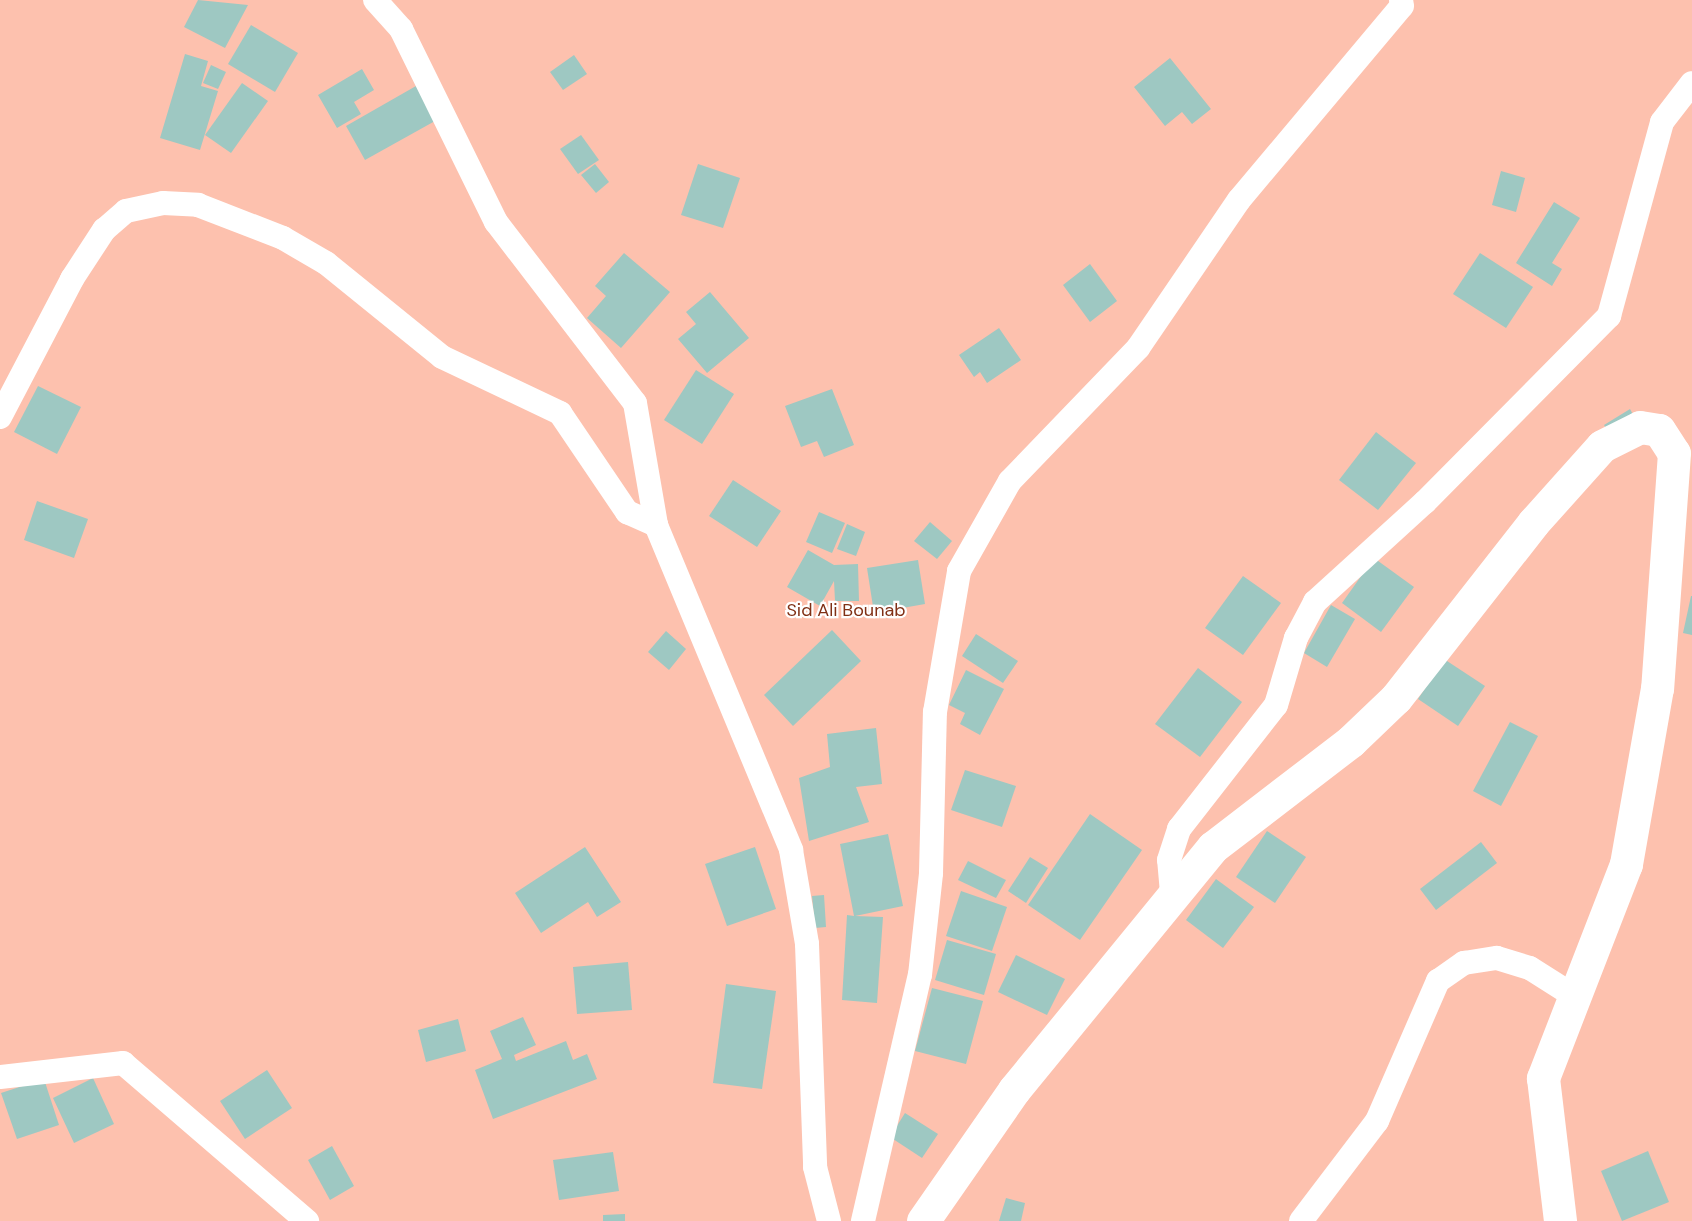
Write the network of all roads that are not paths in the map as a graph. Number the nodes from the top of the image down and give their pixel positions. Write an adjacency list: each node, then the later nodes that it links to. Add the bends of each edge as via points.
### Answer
1 (375, 0): 5 (street, via 401,29 496,222 635,403)
2 (1401, 0): 11 (street, via 1402,6 1239,200 1138,348 1010,481 959,571 935,712 931,873 920,975)
3 (1692, 83): 6 (street, via 1662,122 1609,316 1425,502 1315,602 1296,638 1276,705 1179,829 1169,860)
4 (0, 417): 5 (street, via 72,279 104,230 126,211 163,203 198,205 283,238 326,263 441,357 560,413 627,512)
5 (656, 525): 10 (street, via 791,850 807,944 815,1167)
6 (1172, 894): 7 (main road, via 1233,827 1352,741 1396,698 1533,523 1602,446 1640,427 1659,430 1674,453 1657,688 1626,864); 12 (main road, via 1014,1090)
7 (1574, 996): 13 (street, via 1530,968 1497,958 1464,963 1444,976 1377,1121); 14 (main road, via 1543,1078)
8 (0, 1077): 9 (street, via 123,1063)
9 (307, 1221)
10 (829, 1221)
11 (863, 1221)
12 (923, 1221)
13 (1301, 1221)
14 (1560, 1221)

